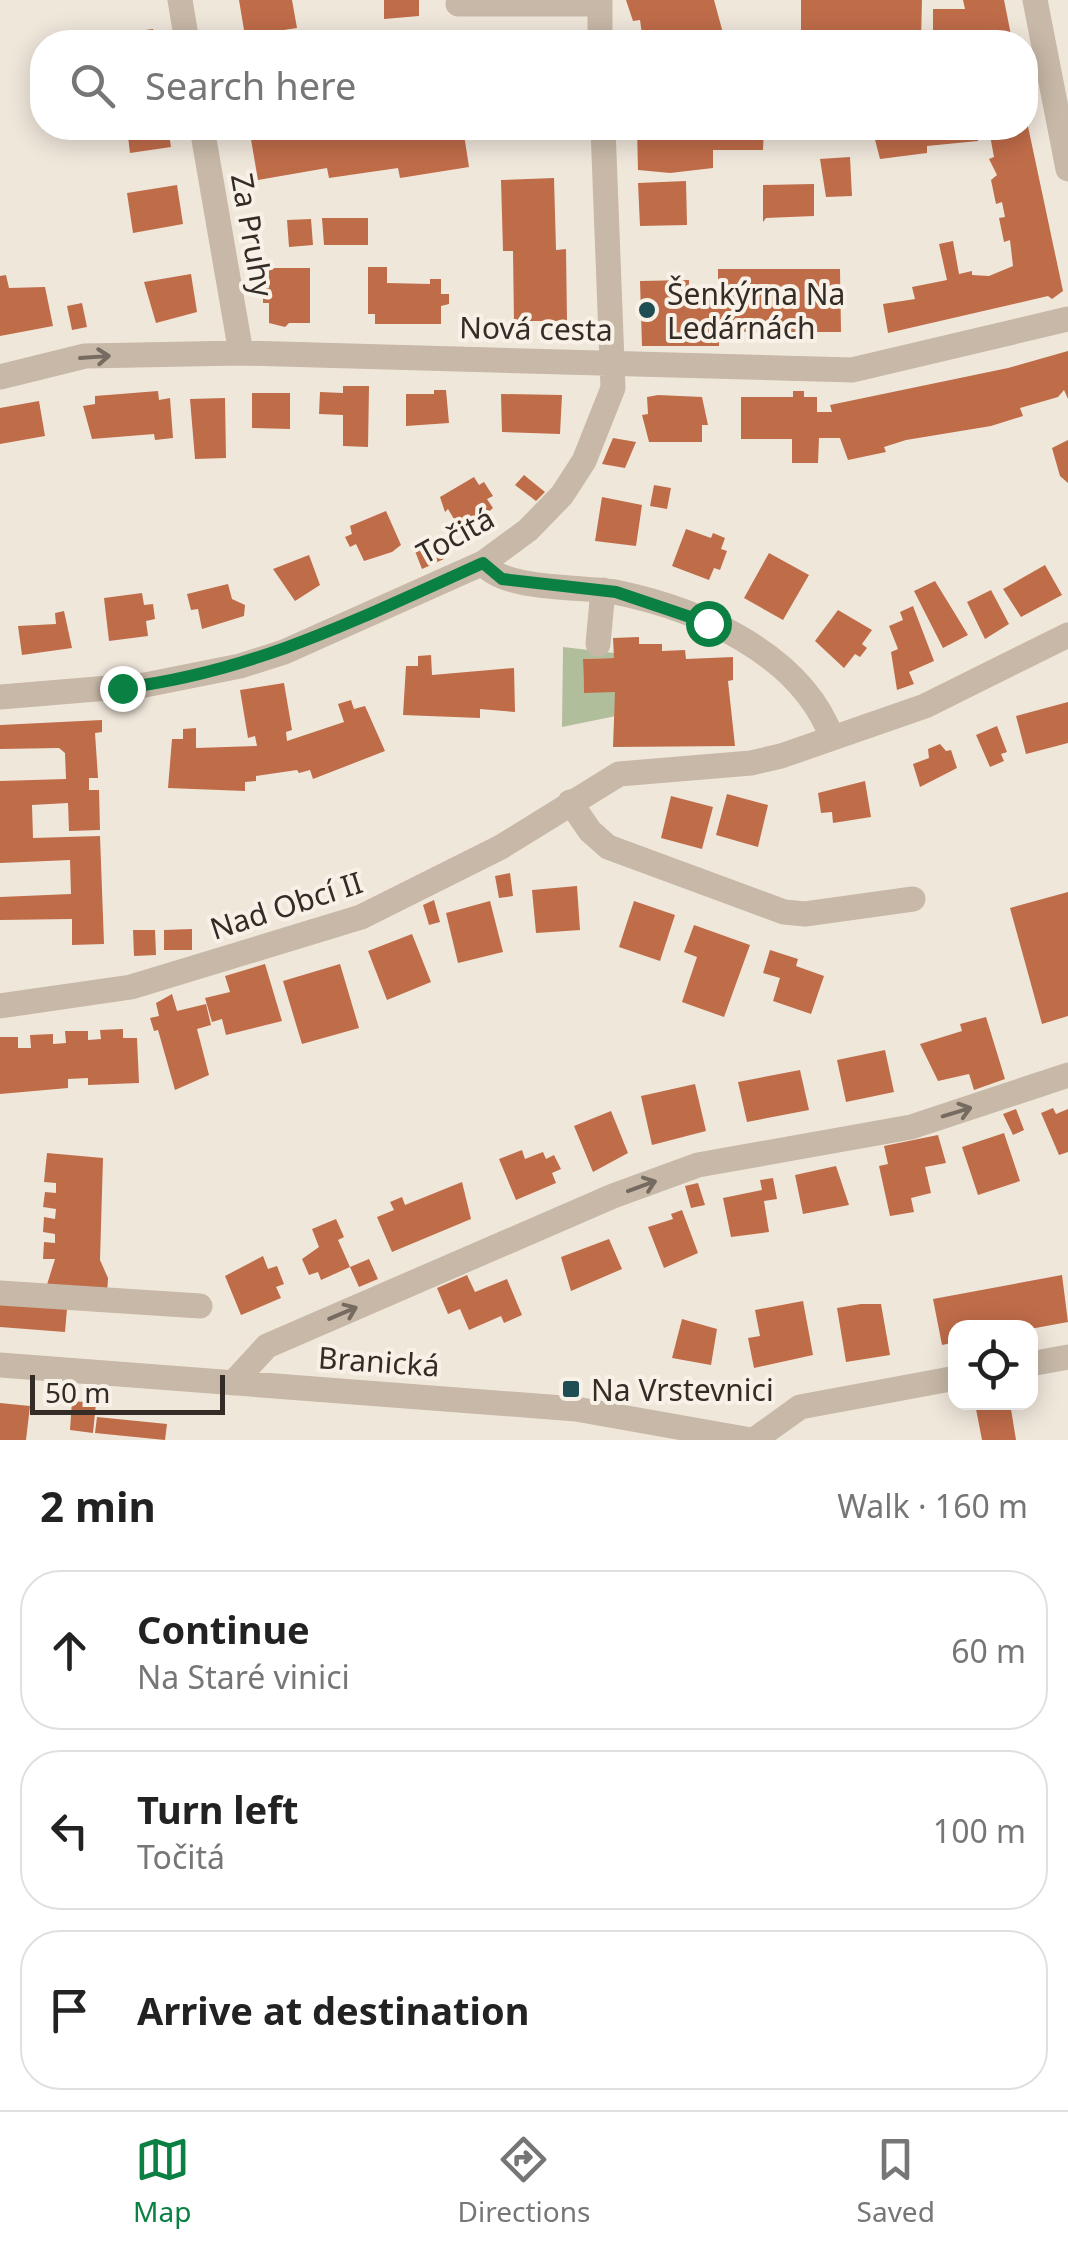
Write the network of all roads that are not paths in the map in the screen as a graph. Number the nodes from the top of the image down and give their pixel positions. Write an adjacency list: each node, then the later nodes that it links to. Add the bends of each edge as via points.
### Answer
1 (180, 0): 5 (street)
2 (1035, 0): 7 (street)
3 (600, 2): 4 (street); 6 (street)
4 (458, 4)
5 (185, 30)
6 (600, 30)
7 (1035, 30)
8 (1038, 72): 11 (street)
9 (204, 140): 13 (street, Za Pruhy)
10 (605, 140): 14 (street, Točitá)
11 (1068, 170)
12 (1068, 319): 14 (street, Nová cesta, via 852,370)
13 (240, 353): 14 (street, Nová cesta); 15 (street, Nová cesta, one-way to 13, via 85,356)
14 (614, 362): 16 (street, Točitá, via 606,413 575,477 528,530)
15 (0, 377)
16 (483, 563): 17 (street, via 502,579); 20 (street, Točitá, via 240,666 134,686)
17 (603, 590): 19 (street); 21 (street, via 691,616 752,646 804,688)
18 (1068, 635): 21 (street, Nad Obcí II, via 925,706)
19 (598, 644)
20 (0, 697)
21 (832, 738): 22 (street, Nad Obcí II, via 751,762 631,771)
22 (570, 802): 23 (street, via 608,846 784,912); 24 (street, Nad Obcí II, via 500,848 360,917 131,988)
23 (913, 899)
24 (0, 1006)
25 (1068, 1075): 32 (street, one-way to 25, via 267,1346 613,1196 698,1166 910,1127)
26 (0, 1293): 27 (street)
27 (200, 1306)
28 (1068, 1357): 29 (street)
29 (1038, 1363)
30 (0, 1365): 32 (street, Branická)
31 (948, 1379): 33 (street, via 800,1407)
32 (233, 1382): 33 (street, Branická, via 576,1409)
33 (753, 1440)

